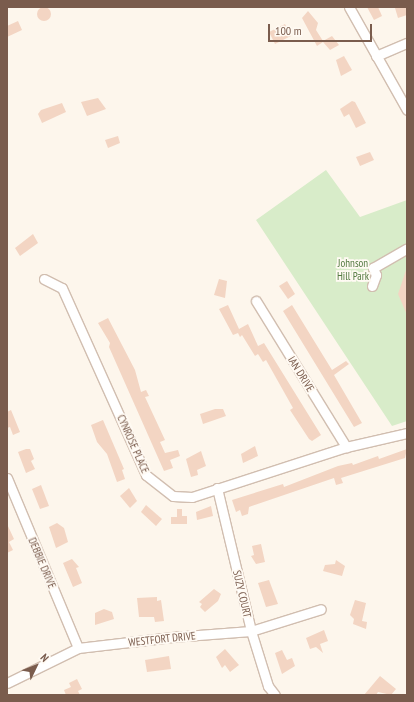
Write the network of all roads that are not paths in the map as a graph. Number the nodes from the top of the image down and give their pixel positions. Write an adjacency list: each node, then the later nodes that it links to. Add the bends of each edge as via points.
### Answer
1 (349, 7): 3 (street)
2 (407, 43): 3 (street)
3 (376, 56): 4 (street)
4 (407, 110)
5 (407, 248): 7 (street, via 373,268 376,275)
6 (44, 279): 12 (street, CYNROSE PLACE, via 62,288 146,475 173,496 192,497)
7 (372, 286)
8 (256, 301): 10 (street, IAN DRIVE)
9 (407, 433): 10 (street, CYNROSE PLACE)
10 (346, 447): 12 (street, CYNROSE PLACE)
11 (7, 478): 15 (street, DEBBIE DRIVE)
12 (217, 488): 14 (street, SUZY COURT)
13 (321, 609): 14 (street, WESTFORT DRIVE)
14 (251, 632): 15 (street, WESTFORT DRIVE, via 172,637); 17 (street, SUZY COURT, via 268,686)
15 (78, 648): 16 (street, WESTFORT DRIVE)
16 (7, 683)
17 (276, 695)

